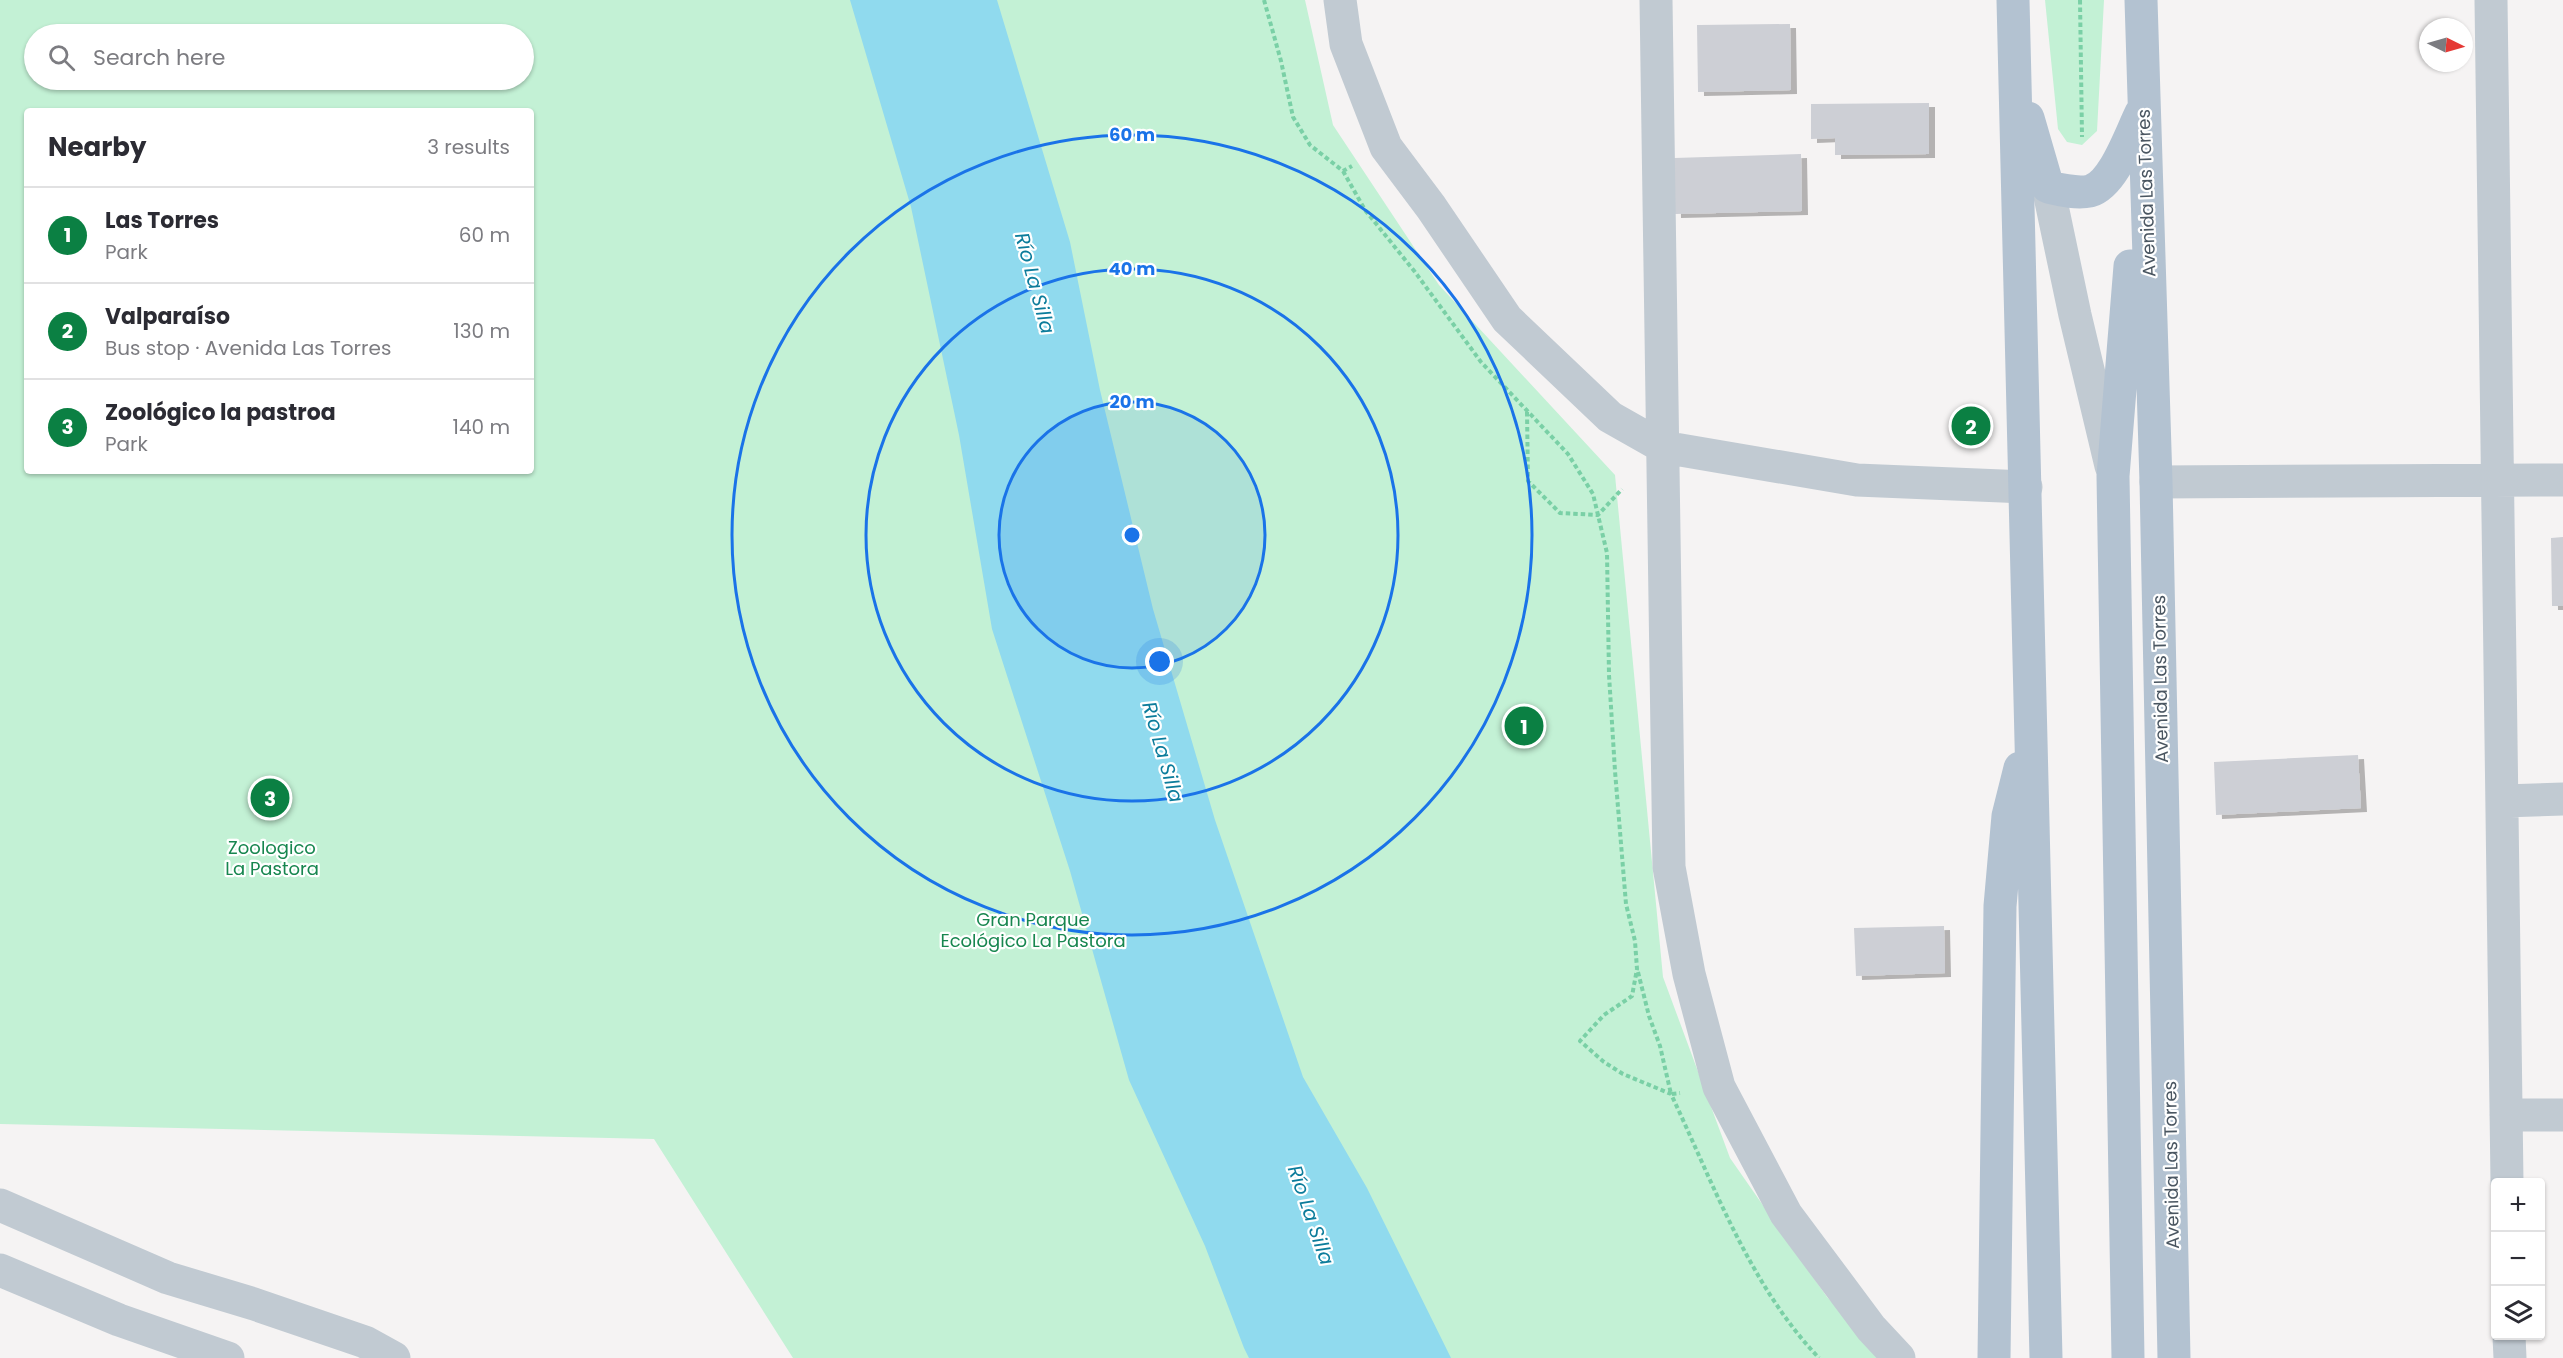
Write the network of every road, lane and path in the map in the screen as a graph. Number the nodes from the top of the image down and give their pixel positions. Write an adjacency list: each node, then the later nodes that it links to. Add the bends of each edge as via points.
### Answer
1 (1264, 0): 12 (path, via 1293,117 1310,145)
2 (1340, 0): 11 (street, via 1346,44)
3 (1656, 0): 15 (street)
4 (2013, 0): 8 (main road)
5 (2080, 0): 10 (path)
6 (2141, 0): 9 (main road, Avenida Las Torres)
7 (2492, 0): 18 (street)
8 (2014, 68): 13 (main road); 20 (main road)
9 (2143, 109): 13 (main road, via 2110,177 2089,191); 16 (main road); 19 (main road, Avenida Las Torres)
10 (2082, 137)
11 (1386, 147): 12 (path); 15 (street, via 1507,319 1610,417)
12 (1343, 171): 14 (path, via 1365,210 1481,362)
13 (2048, 187): 16 (street)
14 (1527, 411): 21 (path, via 1568,454 1593,494); 21 (path, via 1527,481 1560,513)
15 (1663, 447): 20 (street, via 1857,480); 21 (path); 34 (street, via 1669,867 1689,974 1719,1087 1786,1214 1871,1328)
16 (2113, 476): 37 (main road)
17 (2563, 480): 18 (street)
18 (2498, 481): 19 (street); 24 (street)
19 (2156, 482): 38 (main road, Avenida Las Torres)
20 (2026, 487): 22 (main road)
21 (1598, 515): 33 (path, via 1607,553 1615,771 1625,893 1637,969 1632,996 1604,1015 1580,1041 1623,1074 1671,1094 1761,1282 1795,1332)
22 (2031, 725): 35 (main road, via 2008,816 2000,906); 36 (main road)
23 (2563, 799): 24 (street)
24 (2503, 801): 26 (street)
25 (2563, 1114): 26 (street)
26 (2506, 1115): 27 (street)
27 (2507, 1178)
28 (0, 1205): 32 (street, via 168,1278 365,1342)
29 (0, 1270): 31 (street, via 119,1320)
30 (2509, 1340): 39 (street)
31 (228, 1358)
32 (394, 1358)
33 (1819, 1358)
34 (1899, 1358)
35 (1994, 1358)
36 (2046, 1358)
37 (2128, 1358)
38 (2174, 1358)
39 (2510, 1358)

